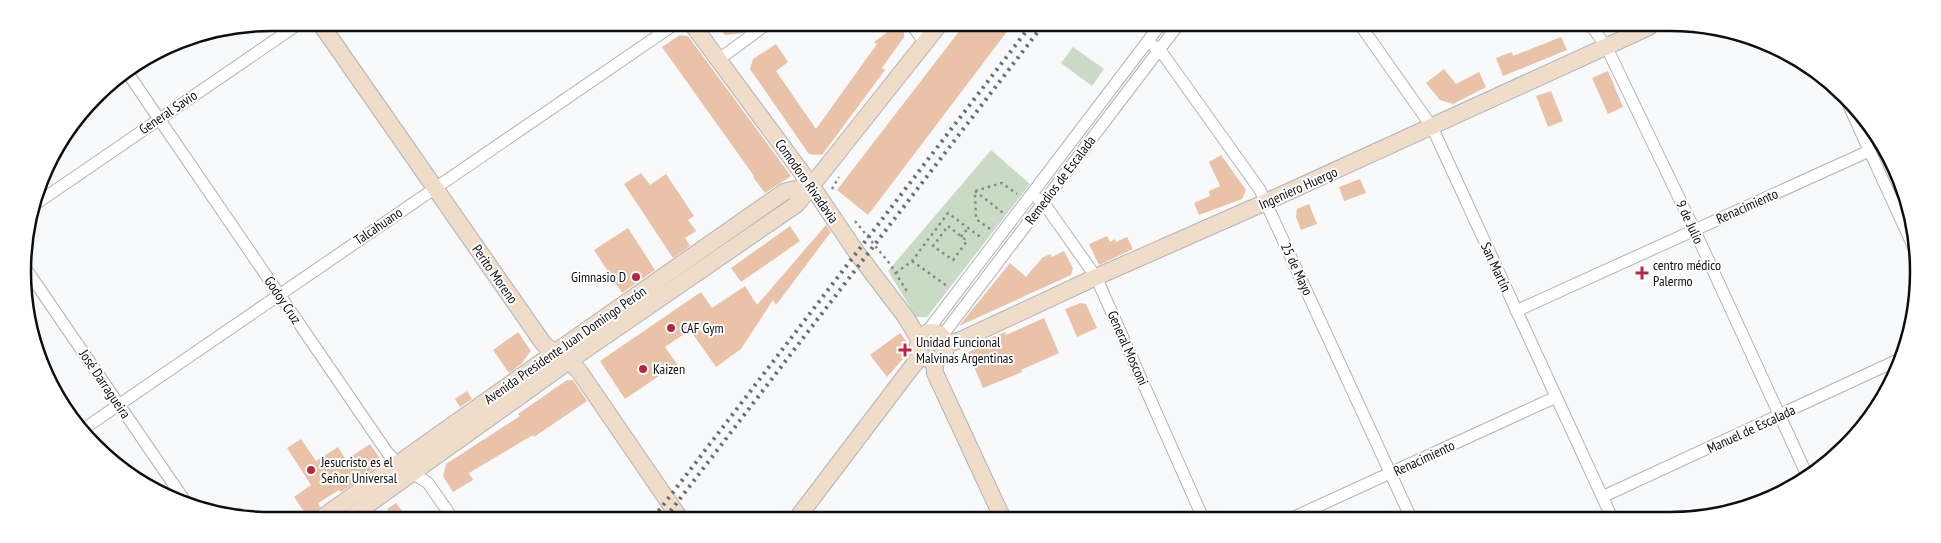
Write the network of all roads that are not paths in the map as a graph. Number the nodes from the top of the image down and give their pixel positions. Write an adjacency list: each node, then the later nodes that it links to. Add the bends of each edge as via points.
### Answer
1 (288, 31): 20 (street, General Savio)
2 (326, 31): 24 (street, Perito Moreno)
3 (665, 31): 24 (street, Talcahuano)
4 (697, 31): 17 (street, Comodoro Rivadavia)
5 (757, 31): 17 (street)
6 (916, 31): 14 (street)
7 (934, 31): 14 (street, Avenida Presidente Juan Domingo Perón)
8 (1155, 31): 13 (street, Remedios de Escalada)
9 (1174, 31): 16 (street, Remedios de Escalada)
10 (1365, 31): 21 (street, San Martín)
11 (1595, 31): 15 (street, 9 de Julio)
12 (1640, 31): 15 (street, Ingeniero Huergo)
13 (1147, 42): 16 (street, 25 de Mayo); 25 (street, Remedios de Escalada)
14 (925, 43): 23 (street, Avenida Presidente Juan Domingo Perón)
15 (1606, 46): 21 (street, Ingeniero Huergo); 29 (street, 9 de Julio)
16 (1160, 50): 27 (street, Remedios de Escalada); 28 (street, 25 de Mayo)
17 (718, 60): 23 (street, Comodoro Rivadavia)
18 (131, 77): 20 (street, Godoy Cruz)
19 (1855, 118): 22 (street)
20 (159, 119): 26 (street, General Savio); 33 (street, Godoy Cruz)
21 (1432, 127): 28 (street, Ingeniero Huergo); 34 (street, San Martín)
22 (1869, 151): 29 (street, Renacimiento); 30 (street)
23 (811, 185): 36 (street, Comodoro Rivadavia); 37 (street, Avenida Presidente Juan Domingo Perón, via 784,192); 38 (street, Avenida Presidente Juan Domingo Perón, via 797,204)
24 (434, 187): 33 (street, Talcahuano); 37 (street, Perito Moreno, via 543,343)
25 (1030, 194): 27 (street, General Mosconi); 36 (street, Remedios de Escalada)
26 (42, 199)
27 (1043, 202): 31 (street, General Mosconi); 35 (street, Remedios de Escalada)
28 (1266, 202): 31 (street, Ingeniero Huergo); 47 (street, 25 de Mayo)
29 (1694, 230): 34 (street, Renacimiento); 42 (street, 9 de Julio)
30 (1906, 231)
31 (1096, 276): 35 (street, Ingeniero Huergo, via 962,340); 56 (street, General Mosconi)
32 (31, 277): 41 (street, José Darragueira)
33 (279, 293): 41 (street, Talcahuano); 44 (street, Godoy Cruz)
34 (1516, 311): 40 (street, San Martín)
35 (944, 340): 36 (street, via 934,332); 36 (street, via 944,352)
36 (925, 347): 54 (street, Remedios de Escalada); 55 (street, Comodoro Rivadavia)
37 (554, 353): 38 (street, Perito Moreno); 44 (street, Avenida Presidente Juan Domingo Perón)
38 (569, 361): 46 (street, Avenida Presidente Juan Domingo Perón); 53 (street, Perito Moreno)
39 (1890, 365): 42 (street, Manuel de Escalada)
40 (1556, 397): 47 (street, Renacimiento); 49 (street, San Martín)
41 (118, 404): 43 (street, Talcahuano); 48 (street, José Darragueira)
42 (1781, 416): 45 (street, 9 de Julio); 49 (street, Manuel de Escalada)
43 (88, 426)
44 (398, 464): 46 (street, Godoy Cruz); 50 (street, Avenida Presidente Juan Domingo Perón)
45 (1805, 470)
46 (414, 472): 51 (street, Avenida Presidente Juan Domingo Perón); 52 (street, Godoy Cruz, via 428,483)
47 (1391, 473): 57 (street, Renacimiento); 58 (street, 25 de Mayo)
48 (178, 492)
49 (1602, 497): 59 (street, San Martín)
50 (330, 512)
51 (358, 512)
52 (448, 512)
53 (676, 512)
54 (802, 512)
55 (1000, 512)
56 (1199, 512)
57 (1305, 512)
58 (1407, 512)
59 (1609, 512)

